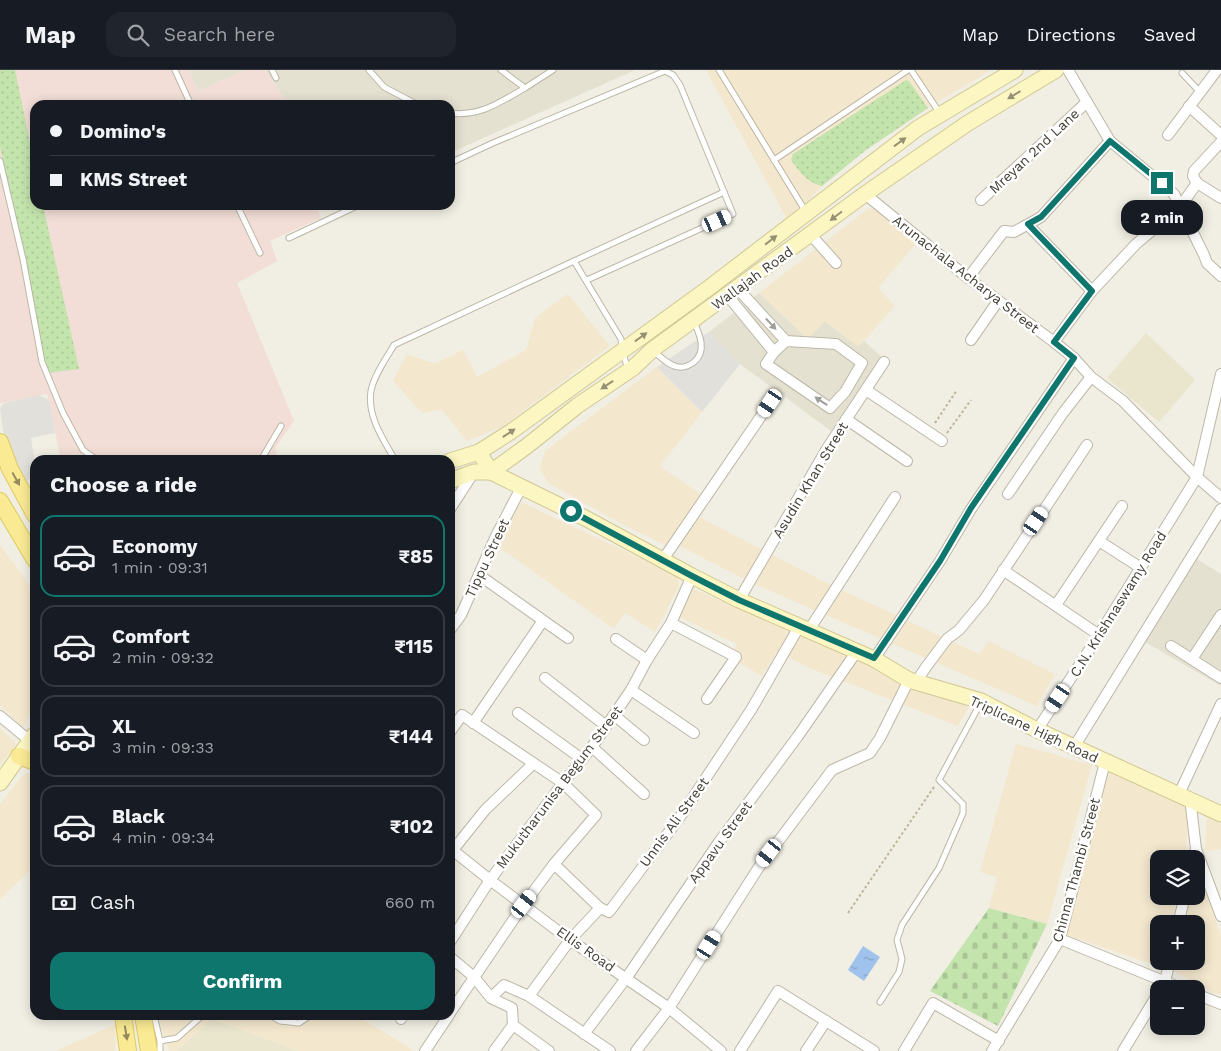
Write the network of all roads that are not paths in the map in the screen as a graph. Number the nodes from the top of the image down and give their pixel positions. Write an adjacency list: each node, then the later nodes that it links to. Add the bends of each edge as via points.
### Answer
1 (175, 70): 16 (lane)
2 (272, 70): 13 (lane)
3 (369, 70): 17 (lane, via 384,87)
4 (501, 70): 14 (lane)
5 (553, 70): 14 (lane)
6 (719, 70): 25 (lane)
7 (910, 70): 21 (lane); 25 (lane)
8 (1015, 70): 21 (main road, Wallajah Road)
9 (1056, 70): 30 (main road, Wallajah Road, one-way to 30, via 968,123)
10 (1068, 70): 18 (street)
11 (1218, 70): 15 (street)
12 (1182, 73): 15 (lane)
13 (276, 78)
14 (525, 88): 20 (lane, via 483,110)
15 (1200, 92): 19 (street)
16 (189, 100)
17 (409, 100)
18 (1087, 102): 24 (street); 32 (street, Mreyan 2nd Lane)
19 (1189, 106): 22 (street); 23 (street)
20 (455, 114)
21 (941, 114): 36 (main road, Wallajah Road, one-way to 21)
22 (1168, 135)
23 (1221, 136): 28 (street, via 1194,171)
24 (1110, 141): 33 (street, via 1174,194); 37 (street, via 1041,217)
25 (774, 160): 36 (lane)
26 (0, 161): 69 (lane, via 42,362 63,413 84,450)
27 (455, 161): 29 (lane, via 665,71 673,75 680,85)
28 (1197, 183): 31 (street); 33 (street)
29 (724, 192): 41 (lane); 45 (lane, via 733,214)
30 (866, 194): 38 (main road, Wallajah Road, one-way to 38); 44 (street, Arunachala Acharya Street)
31 (1221, 198)
32 (981, 200)
33 (1180, 207): 43 (street, via 1207,263); 46 (street, via 1136,244)
34 (239, 210): 40 (lane)
35 (348, 210): 39 (lane)
36 (806, 212): 54 (main road, Wallajah Road, one-way to 36)
37 (1028, 224): 44 (street, via 1014,232 1004,231); 46 (street)
38 (811, 235): 42 (street); 47 (main road, Wallajah Road)
39 (289, 238)
40 (260, 253)
41 (574, 261): 45 (lane); 71 (lane, via 394,345 371,391 372,413)
42 (836, 262)
43 (1221, 276)
44 (968, 278): 48 (street, Arunachala Acharya Street)
45 (587, 280): 54 (lane, via 621,339)
46 (1092, 291): 52 (street)
47 (733, 293): 49 (main road, Wallajah Road); 51 (street, one-way to 51); 55 (street)
48 (998, 301): 50 (street); 52 (street, Arunachala Acharya Street)
49 (693, 321): 53 (main road, Wallajah Road); 53 (lane, via 702,348 698,359 690,365 672,365)
50 (971, 340)
51 (786, 341): 55 (street); 55 (street, one-way to 55, via 836,344 862,364 845,392 830,408 766,364)
52 (1054, 342): 56 (street, Arunachala Acharya Street)
53 (652, 350): 58 (main road, Wallajah Road)
54 (622, 351): 58 (lane); 68 (main road, Wallajah Road, one-way to 54)
55 (774, 352)
56 (1074, 358): 60 (street, Arunachala Acharya Street); 106 (street)
57 (884, 362): 61 (street, Asudin Khan Street)
58 (628, 371): 75 (main road, Wallajah Road, one-way to 75)
59 (1221, 374): 76 (street, C.N. Krishnaswamy Road)
60 (1091, 377): 76 (street, Arunachala Acharya Street, via 1123,401); 79 (street)
61 (866, 390): 63 (street, Asudin Khan Street); 65 (street)
62 (770, 403): 89 (street)
63 (846, 419): 73 (street); 94 (street, Asudin Khan Street)
64 (281, 426): 70 (lane)
65 (942, 441)
66 (0, 442): 84 (main road, one-way to 84)
67 (1087, 445): 91 (street)
68 (479, 452): 72 (main road, Wallajah Road); 75 (main road)
69 (90, 455)
70 (264, 455)
71 (392, 455)
72 (455, 459)
73 (907, 461)
74 (474, 472): 75 (main road); 77 (main road); 83 (street)
75 (491, 472): 78 (main road, Triplicane High Road)
76 (1197, 477): 81 (street, Arunachala Acharya Street); 90 (street, C.N. Krishnaswamy Road)
77 (455, 479)
78 (522, 486): 89 (main road, Triplicane High Road); 92 (street, Tippu Street)
79 (1008, 494)
80 (895, 497): 100 (street)
81 (1221, 498)
82 (0, 501): 88 (main road)
83 (455, 501)
84 (30, 506)
85 (1122, 506): 87 (street)
86 (1221, 509): 128 (street)
87 (1099, 541): 90 (street); 95 (street)
88 (30, 552)
89 (662, 561): 93 (main road, Triplicane High Road)
90 (1141, 568): 101 (street, C.N. Krishnaswamy Road)
91 (1003, 570): 95 (street); 111 (street, via 984,600)
92 (479, 576): 97 (street); 98 (street, Tippu Street)
93 (692, 576): 94 (main road, Triplicane High Road); 99 (street, Mukutharunisa Begum Street)
94 (739, 600): 100 (main road, Triplicane High Road)
95 (1056, 605): 101 (street)
96 (1221, 615): 107 (street)
97 (542, 622): 102 (street); 119 (street)
98 (455, 623)
99 (670, 623): 108 (street, Mukutharunisa Begum Street); 113 (street, via 736,657)
100 (804, 628): 105 (main road, Triplicane High Road); 147 (street, Unnis Ali Street, via 680,818 609,912)
101 (1100, 635): 122 (street, C.N. Krishnaswamy Road)
102 (568, 638)
103 (616, 639): 108 (street)
104 (1171, 646): 107 (street)
105 (857, 651): 106 (main road, Triplicane High Road); 154 (street, Appavu Street)
106 (874, 658): 111 (main road, Triplicane High Road)
107 (1192, 659): 109 (street)
108 (647, 660): 112 (street, Mukutharunisa Begum Street)
109 (1220, 676)
110 (545, 678): 121 (street)
111 (913, 681): 114 (main road, Triplicane High Road); 163 (street, via 870,753 832,770 758,867)
112 (631, 690): 117 (street, Mukutharunisa Begum Street); 123 (street)
113 (707, 699)
114 (981, 701): 122 (main road, Triplicane High Road); 159 (lane, via 939,780 964,804 963,813 939,868 902,925 897,940 902,959 899,972)
115 (1221, 704): 137 (street)
116 (518, 713): 130 (street)
117 (614, 715): 121 (street, Mukutharunisa Begum Street); 126 (street)
118 (0, 716): 124 (street)
119 (474, 723): 120 (street, via 462,715); 133 (street)
120 (455, 725)
121 (606, 726): 127 (street, Mukutharunisa Begum Street)
122 (1037, 730): 128 (main road, Triplicane High Road)
123 (694, 733)
124 (30, 736)
125 (30, 740): 129 (main road)
126 (644, 740)
127 (592, 747): 130 (street, Mukutharunisa Begum Street); 136 (street)
128 (1074, 747): 132 (main road, Triplicane High Road)
129 (19, 756): 131 (main road); 134 (main road)
130 (582, 759): 135 (street, Mukutharunisa Begum Street)
131 (30, 760)
132 (1105, 762): 137 (main road, Triplicane High Road); 150 (street, Chinna Thambi Street)
133 (533, 764): 135 (street); 139 (street, via 484,810)
134 (0, 783)
135 (563, 783): 142 (street, via 596,815); 144 (street, Mukutharunisa Begum Street)
136 (644, 794)
137 (1184, 796): 138 (main road, Triplicane High Road); 140 (street)
138 (1221, 814)
139 (455, 845)
140 (1194, 850)
141 (455, 851): 144 (street, Ellis Road)
142 (554, 864): 146 (street); 147 (street)
143 (1205, 874): 145 (street)
144 (490, 880): 146 (street, Ellis Road); 149 (street, Mukutharunisa Begum Street)
145 (1219, 902): 148 (street)
146 (524, 904): 151 (street, Ellis Road); 153 (street)
147 (600, 908): 151 (street, Unnis Ali Street)
148 (1221, 916)
149 (455, 934)
150 (1060, 939): 155 (street); 174 (street, Chinna Thambi Street)
151 (570, 940): 154 (street, Ellis Road); 156 (street, Unnis Ali Street)
152 (455, 960): 153 (street)
153 (474, 977): 157 (street); 161 (street)
154 (626, 977): 163 (street, Ellis Road); 173 (street, Appavu Street)
155 (1150, 982)
156 (529, 996): 157 (street, via 504,984); 173 (street)
157 (491, 998): 172 (street, via 512,1008)
158 (1205, 998): 160 (street)
159 (880, 1002)
160 (1221, 1004)
161 (455, 1005)
162 (1150, 1006): 189 (street)
163 (669, 1008): 182 (street); 183 (street, Ellis Road)
164 (124, 1020): 176 (main road, one-way to 176)
165 (145, 1020): 175 (main road)
166 (154, 1020): 175 (lane)
167 (197, 1020): 175 (lane, via 177,1038)
168 (278, 1020): 169 (lane, via 299,1023)
169 (304, 1020)
170 (445, 1020): 178 (street)
171 (826, 1021): 184 (street, via 778,991); 185 (street); 186 (street)
172 (512, 1026): 179 (street); 180 (street)
173 (584, 1034): 181 (street)
174 (999, 1041): 187 (street, via 933,1003); 188 (street, Chinna Thambi Street)
175 (155, 1046): 177 (lane)
176 (128, 1051)
177 (160, 1051)
178 (425, 1051)
179 (494, 1051)
180 (548, 1051)
181 (610, 1051)
182 (636, 1051)
183 (721, 1051)
184 (740, 1051)
185 (806, 1051)
186 (874, 1051)
187 (904, 1051)
188 (992, 1051)
189 (1123, 1051)

